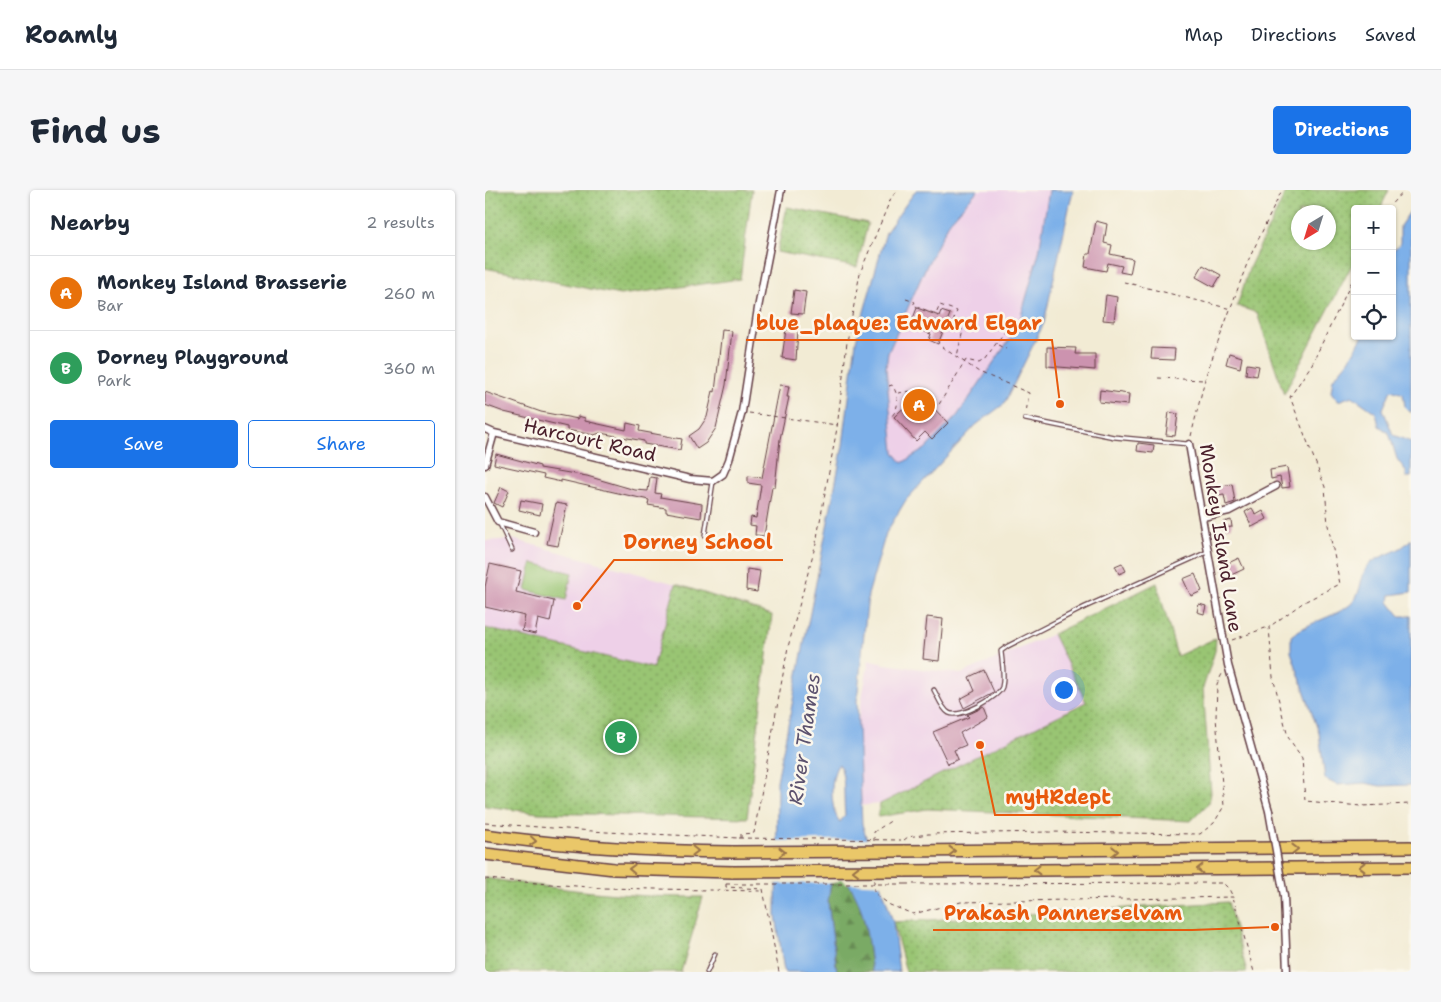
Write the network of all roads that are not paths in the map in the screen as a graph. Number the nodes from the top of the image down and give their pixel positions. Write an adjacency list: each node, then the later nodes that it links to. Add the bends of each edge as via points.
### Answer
1 (781, 190): 7 (street, via 742,412 729,460 723,474)
2 (1025, 419): 5 (lane, via 1113,437)
3 (485, 429): 4 (street, Harcourt Road)
4 (494, 433): 6 (street); 7 (street, Harcourt Road, via 690,479)
5 (1189, 444): 10 (street, Monkey Island Lane)
6 (485, 465)
7 (713, 481): 13 (lane)
8 (1276, 486): 10 (street, via 1229,511)
9 (485, 496): 11 (street)
10 (1203, 517): 15 (street, Monkey Island Lane)
11 (498, 522): 12 (street); 14 (lane)
12 (534, 532)
13 (705, 535)
14 (512, 550)
15 (1207, 552): 16 (lane, via 1008,646 1001,651 1003,686 998,696 961,714 953,714 948,712); 23 (street, Monkey Island Lane, bridge, via 1227,665 1269,811 1284,896)
16 (934, 690)
17 (485, 835): 18 (highway, one-way to 18, bridge, via 629,850 733,852 903,846)
18 (1411, 847)
19 (485, 854): 20 (highway, one-way to 19, bridge, via 733,872 614,869)
20 (1411, 867)
21 (715, 954): 22 (lane)
22 (707, 972)
23 (1287, 972)

